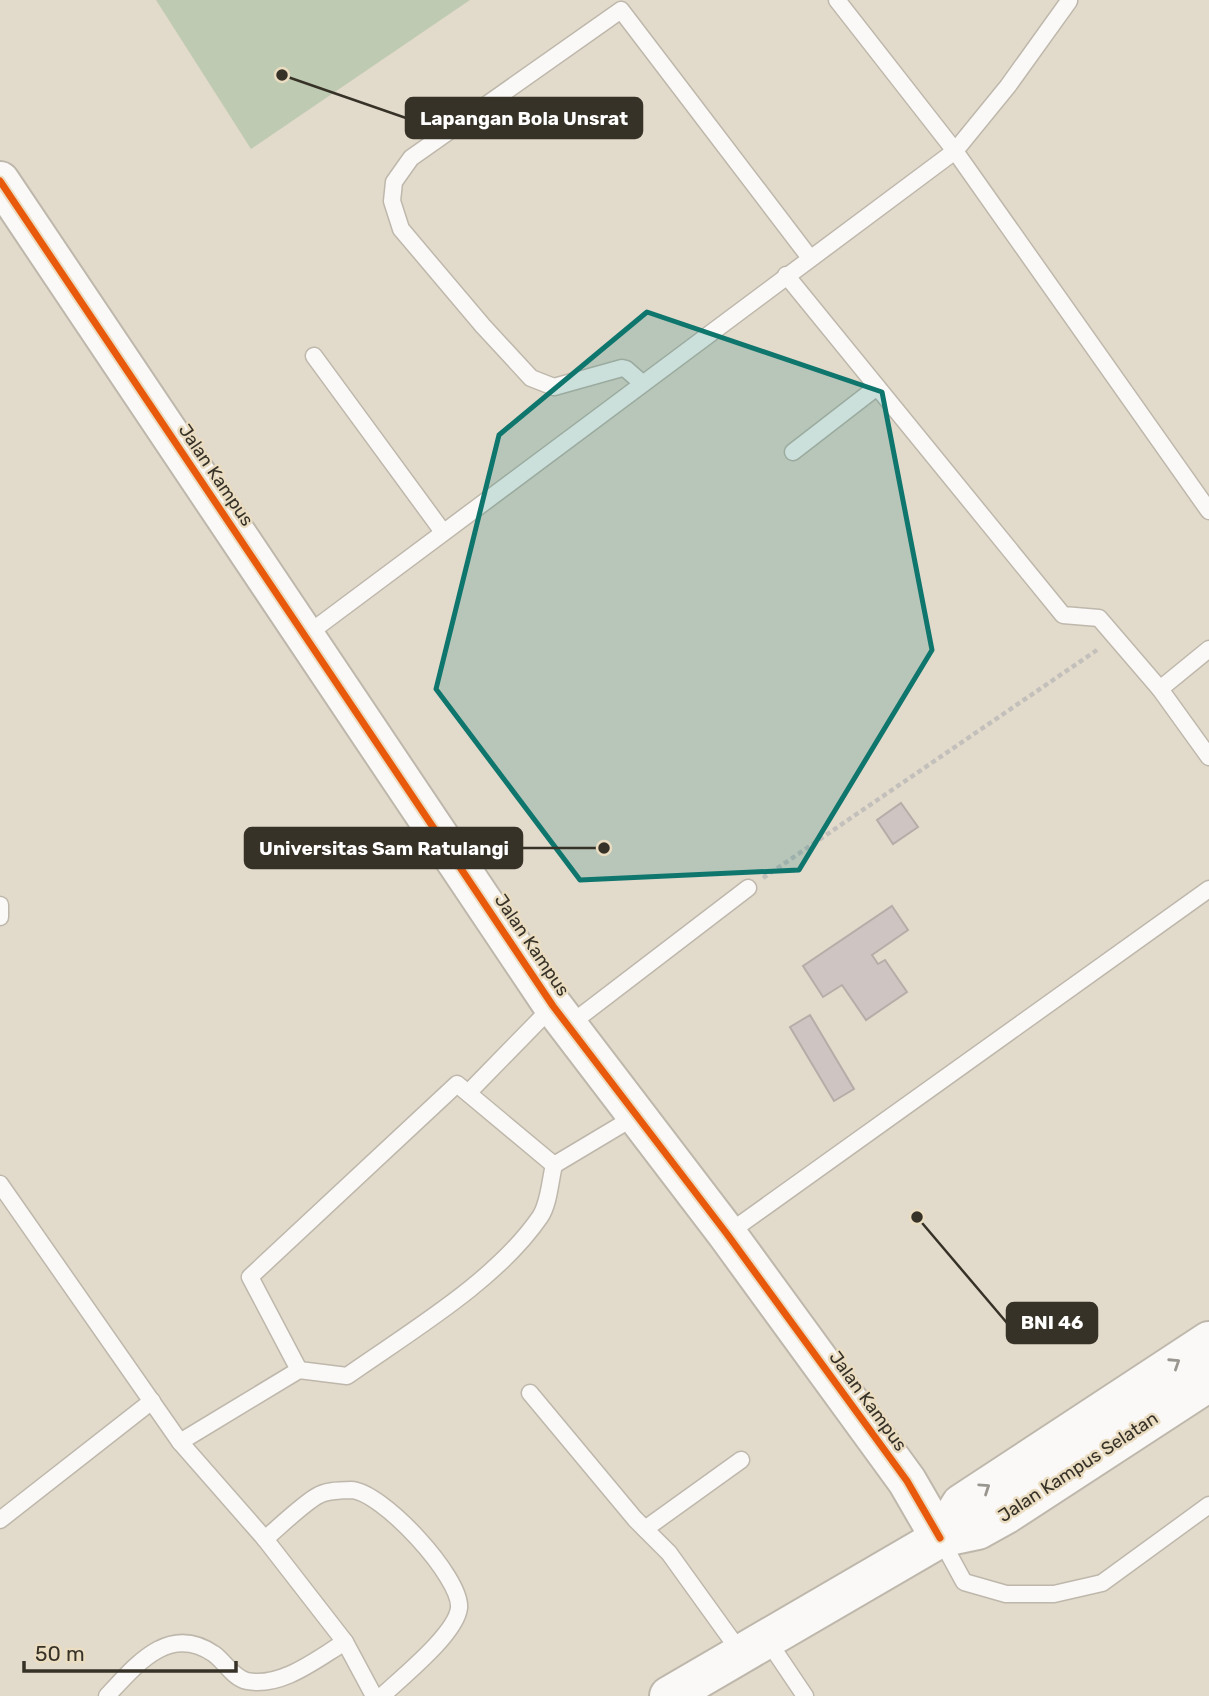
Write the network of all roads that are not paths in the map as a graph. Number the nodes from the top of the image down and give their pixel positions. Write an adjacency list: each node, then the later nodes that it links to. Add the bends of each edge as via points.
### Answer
1 (837, 0): 3 (lane)
2 (1069, 1): 3 (lane)
3 (955, 151): 5 (lane); 11 (lane)
4 (0, 181): 13 (street, Jalan Kampus)
5 (810, 258): 6 (lane); 8 (lane, via 621,10 411,158 394,182 392,201 401,229 531,378 554,387 622,368)
6 (786, 275): 8 (lane); 9 (lane)
7 (314, 356): 12 (lane)
8 (642, 383): 12 (lane)
9 (877, 387): 10 (lane); 15 (lane, via 1063,615 1099,618)
10 (793, 452)
11 (1209, 511)
12 (443, 532): 13 (lane)
13 (305, 636): 21 (street, Jalan Kampus)
14 (1209, 649): 15 (lane)
15 (1160, 689): 16 (lane)
16 (1209, 757)
17 (748, 888): 21 (lane)
18 (1209, 889): 26 (lane)
19 (0, 905): 20 (lane)
20 (0, 917)
21 (561, 1016): 22 (lane); 23 (street, Jalan Kampus)
22 (468, 1093): 24 (lane); 28 (lane, via 457,1084 250,1278)
23 (636, 1116): 24 (lane); 26 (street, Jalan Kampus)
24 (554, 1165): 28 (lane, via 542,1214 503,1260 456,1299 347,1376)
25 (0, 1184): 31 (lane)
26 (727, 1234): 37 (street, Jalan Kampus, via 907,1481)
27 (1209, 1341): 37 (street, one-way to 27, via 961,1504)
28 (299, 1370): 32 (lane)
29 (1209, 1382): 37 (street, Jalan Kampus Selatan, via 978,1531)
30 (530, 1393): 36 (lane)
31 (152, 1401): 32 (lane); 35 (lane)
32 (180, 1442): 38 (lane)
33 (741, 1460): 36 (lane)
34 (1209, 1505): 37 (lane, via 1102,1583 1054,1594 1006,1594 964,1582)
35 (0, 1520)
36 (645, 1529): 40 (lane)
37 (940, 1538): 40 (street)
38 (265, 1539): 39 (lane); 43 (lane, via 320,1494 353,1490 382,1503 428,1549 458,1594 459,1610 444,1637)
39 (345, 1642): 41 (lane, via 273,1681 246,1681 214,1654 189,1643 163,1646 137,1664); 42 (lane)
40 (753, 1646): 44 (street); 45 (lane)
41 (107, 1696)
42 (374, 1696)
43 (382, 1696)
44 (669, 1696)
45 (805, 1696)

